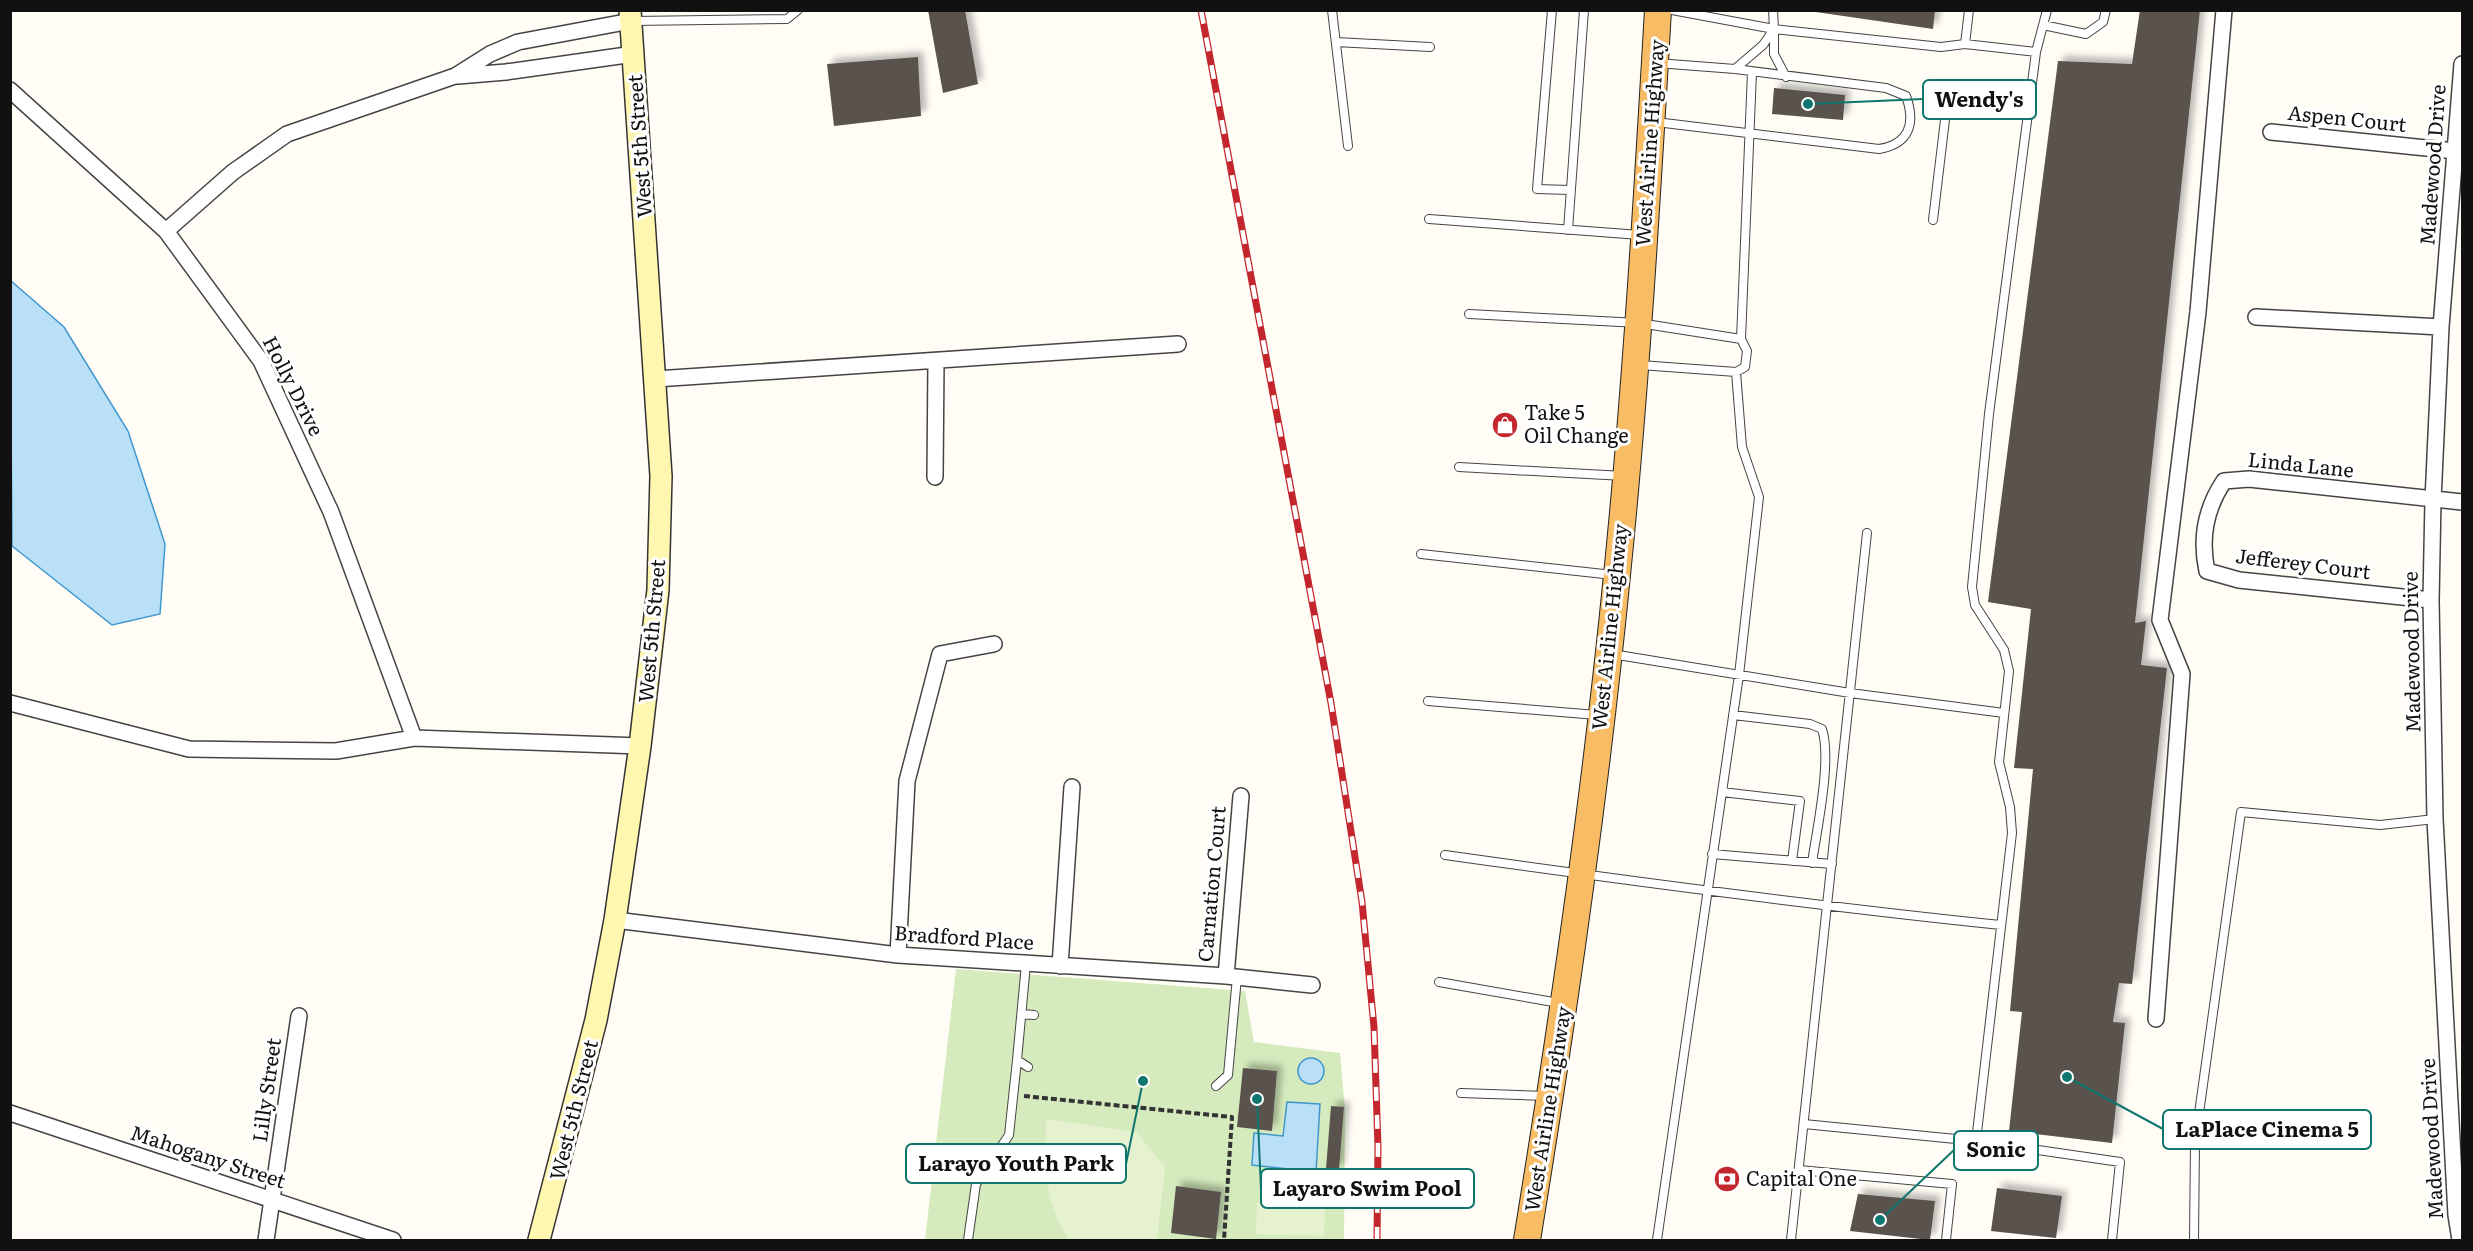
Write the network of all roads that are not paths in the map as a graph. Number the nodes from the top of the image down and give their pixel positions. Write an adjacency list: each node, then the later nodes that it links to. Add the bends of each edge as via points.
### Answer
1 (798, 10): 12 (lane, via 787,19)
2 (1332, 10): 15 (lane)
3 (1552, 10): 34 (lane, via 1537,189)
4 (1584, 10): 34 (lane)
5 (1658, 10): 20 (highway, West Airline Highway)
6 (1672, 10): 14 (lane)
7 (1773, 10): 14 (lane)
8 (1970, 10): 16 (lane)
9 (2047, 10): 13 (lane)
10 (2106, 10): 13 (lane, via 2103,22 2086,34)
11 (2224, 10): 95 (street, via 2198,312 2160,620 2182,674)
12 (630, 16): 19 (main road, West 5th Street); 24 (street, via 518,42)
13 (2043, 25): 18 (lane)
14 (1774, 29): 16 (lane, via 1941,47); 22 (lane, via 1763,45); 25 (lane, via 1774,54)
15 (1336, 42): 17 (lane); 32 (lane)
16 (1965, 45): 18 (lane)
17 (1430, 47)
18 (2036, 52): 66 (lane, via 1989,414 1972,587 1975,605 2004,650 2009,671)
19 (634, 54): 24 (street); 49 (main road, West 5th Street)
20 (1655, 62): 22 (lane); 29 (highway, West Airline Highway)
21 (2463, 64): 26 (street, Madewood Drive)
22 (1735, 69): 23 (lane)
23 (1752, 72): 25 (lane); 31 (lane)
24 (455, 76): 38 (street, via 288,134 233,172)
25 (1786, 77): 31 (lane, via 1886,88 1906,96 1911,111 1906,135 1896,146 1879,149)
26 (2461, 84): 33 (street, Madewood Drive)
27 (10, 90): 38 (street, Holly Drive)
28 (1947, 103): 36 (lane)
29 (1652, 122): 31 (lane); 39 (highway, West Airline Highway)
30 (2271, 132): 33 (street, Aspen Court)
31 (1748, 133): 44 (lane)
32 (1348, 146)
33 (2455, 151): 43 (street, Madewood Drive)
34 (1570, 190): 37 (lane)
35 (1429, 219): 37 (lane)
36 (1933, 220)
37 (1568, 230): 39 (lane)
38 (166, 231): 69 (street, Holly Drive, via 261,361 331,512)
39 (1645, 235): 42 (highway, West Airline Highway)
40 (1468, 314): 42 (lane)
41 (2256, 317): 43 (street)
42 (1639, 323): 44 (lane); 47 (highway, West Airline Highway)
43 (2441, 327): 53 (street, Madewood Drive)
44 (1741, 339): 48 (lane, via 1747,351 1745,367)
45 (1178, 344): 46 (street)
46 (936, 361): 49 (street); 52 (street)
47 (1636, 365): 48 (lane); 51 (highway, West Airline Highway)
48 (1736, 372): 62 (lane, via 1742,447 1759,497)
49 (656, 379): 70 (main road, West 5th Street, via 660,548)
50 (1459, 467): 51 (lane)
51 (1625, 476): 58 (highway, West Airline Highway)
52 (935, 477)
53 (2433, 500): 54 (street); 57 (street, Linda Lane, via 2249,479 2224,481 2211,501 2203,551); 59 (street, Madewood Drive)
54 (2463, 502)
55 (1867, 534): 63 (lane)
56 (1421, 554): 58 (lane)
57 (2207, 571): 59 (street, Jefferey Court, via 2239,580)
58 (1617, 575): 61 (highway, West Airline Highway)
59 (2431, 600): 74 (street, Madewood Drive)
60 (994, 644): 85 (street, via 940,654 907,781)
61 (1608, 653): 62 (lane); 67 (highway, West Airline Highway)
62 (1739, 675): 63 (lane); 68 (lane)
63 (1850, 693): 66 (lane); 79 (lane)
64 (1428, 701): 67 (lane)
65 (10, 703): 69 (street, via 189,748 336,752)
66 (2004, 713): 84 (lane, via 1999,762 2012,833)
67 (1601, 715): 80 (highway, West Airline Highway)
68 (1733, 715): 72 (lane); 78 (lane, via 1810,724 1822,729 1826,741)
69 (414, 738): 70 (street)
70 (640, 746): 83 (main road, West 5th Street)
71 (1072, 787): 87 (street)
72 (1722, 792): 75 (lane); 77 (lane, via 1800,801)
73 (1241, 796): 88 (street, Carnation Court)
74 (2435, 819): 117 (lane, via 2380,825 2241,812 2195,1142); 118 (street, Madewood Drive)
75 (1712, 854): 77 (lane); 81 (lane)
76 (1445, 855): 80 (lane)
77 (1792, 861): 78 (lane)
78 (1812, 863): 79 (lane)
79 (1832, 864): 82 (lane)
80 (1584, 873): 81 (lane); 91 (highway, West Airline Highway)
81 (1707, 889): 82 (lane); 113 (lane)
82 (1828, 908): 84 (lane); 104 (lane)
83 (615, 920): 85 (street, Bradford Place); 110 (main road, West 5th Street, via 594,1031)
84 (2001, 925): 105 (lane)
85 (898, 956): 86 (street, Bradford Place)
86 (1026, 964): 87 (street, Bradford Place); 92 (lane)
87 (1060, 966): 88 (street, Bradford Place)
88 (1231, 977): 90 (street, Bradford Place); 97 (lane)
89 (1439, 982): 91 (lane)
90 (1312, 985)
91 (1564, 1004): 102 (highway, West Airline Highway)
92 (1022, 1014): 93 (lane); 98 (lane)
93 (1034, 1015)
94 (299, 1016): 107 (street, Lilly Street)
95 (2156, 1019)
96 (1222, 1036): 97 (lane)
97 (1231, 1037): 100 (lane, via 1228,1075)
98 (1017, 1060): 99 (lane); 111 (lane, via 1009,1135 976,1184)
99 (1028, 1067)
100 (1216, 1086)
101 (1461, 1093): 102 (lane)
102 (1552, 1096): 112 (highway, West Airline Highway)
103 (10, 1113): 107 (street, Mahogany Street)
104 (1804, 1124): 105 (lane); 106 (lane)
105 (1976, 1141): 116 (lane, via 2120,1162)
106 (1799, 1170): 114 (lane); 115 (lane, via 1952,1184)
107 (272, 1200): 108 (street, Lilly Street); 109 (street, Mahogany Street)
108 (266, 1240)
109 (393, 1240)
110 (539, 1240)
111 (968, 1240)
112 (1527, 1240)
113 (1657, 1240)
114 (1791, 1240)
115 (1946, 1240)
116 (2112, 1240)
117 (2194, 1240)
118 (2460, 1240)

